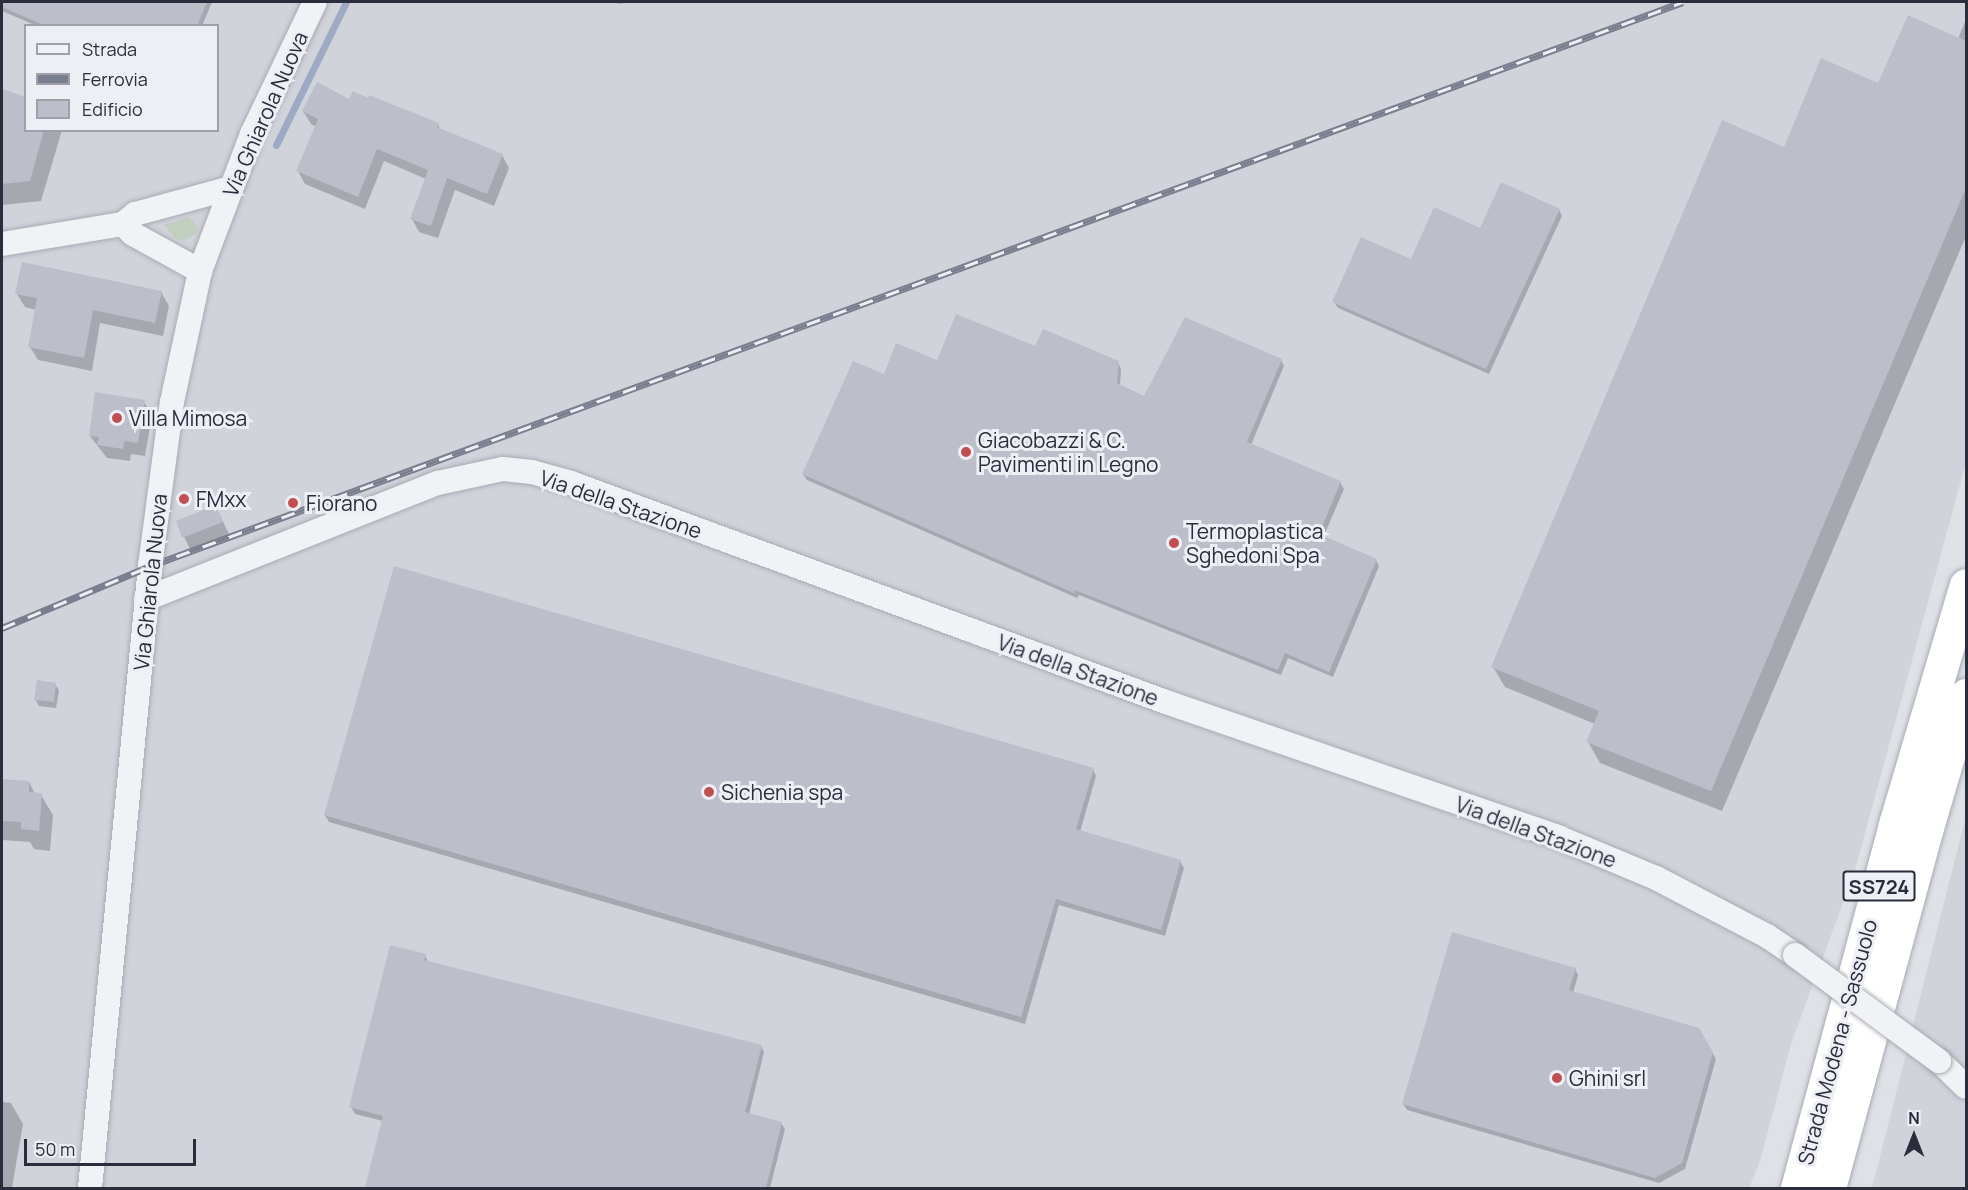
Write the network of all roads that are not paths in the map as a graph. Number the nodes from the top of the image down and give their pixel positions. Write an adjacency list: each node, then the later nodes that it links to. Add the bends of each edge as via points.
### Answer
1 (315, 2): 2 (street, Via Ghiarola Nuova, via 252,134)
2 (231, 188): 3 (street, via 135,214); 5 (street, Via Ghiarola Nuova)
3 (123, 224): 4 (street); 5 (street, via 133,234)
4 (2, 244)
5 (200, 271): 7 (street, Via Ghiarola Nuova, via 172,402)
6 (1966, 585): 11 (highway, Strada Modena - Sassuolo / SS724, via 1895,824)
7 (146, 599): 9 (street, Via della Stazione, bridge, via 438,483 503,469 532,472 572,483 1166,702 1560,838 1656,878 1767,936 1939,1061); 10 (street, Via Ghiarola Nuova)
8 (1966, 695): 12 (highway, Strada Modena - Sassuolo / SS724)
9 (1966, 1087)
10 (90, 1188)
11 (1797, 1188)
12 (1829, 1188)

